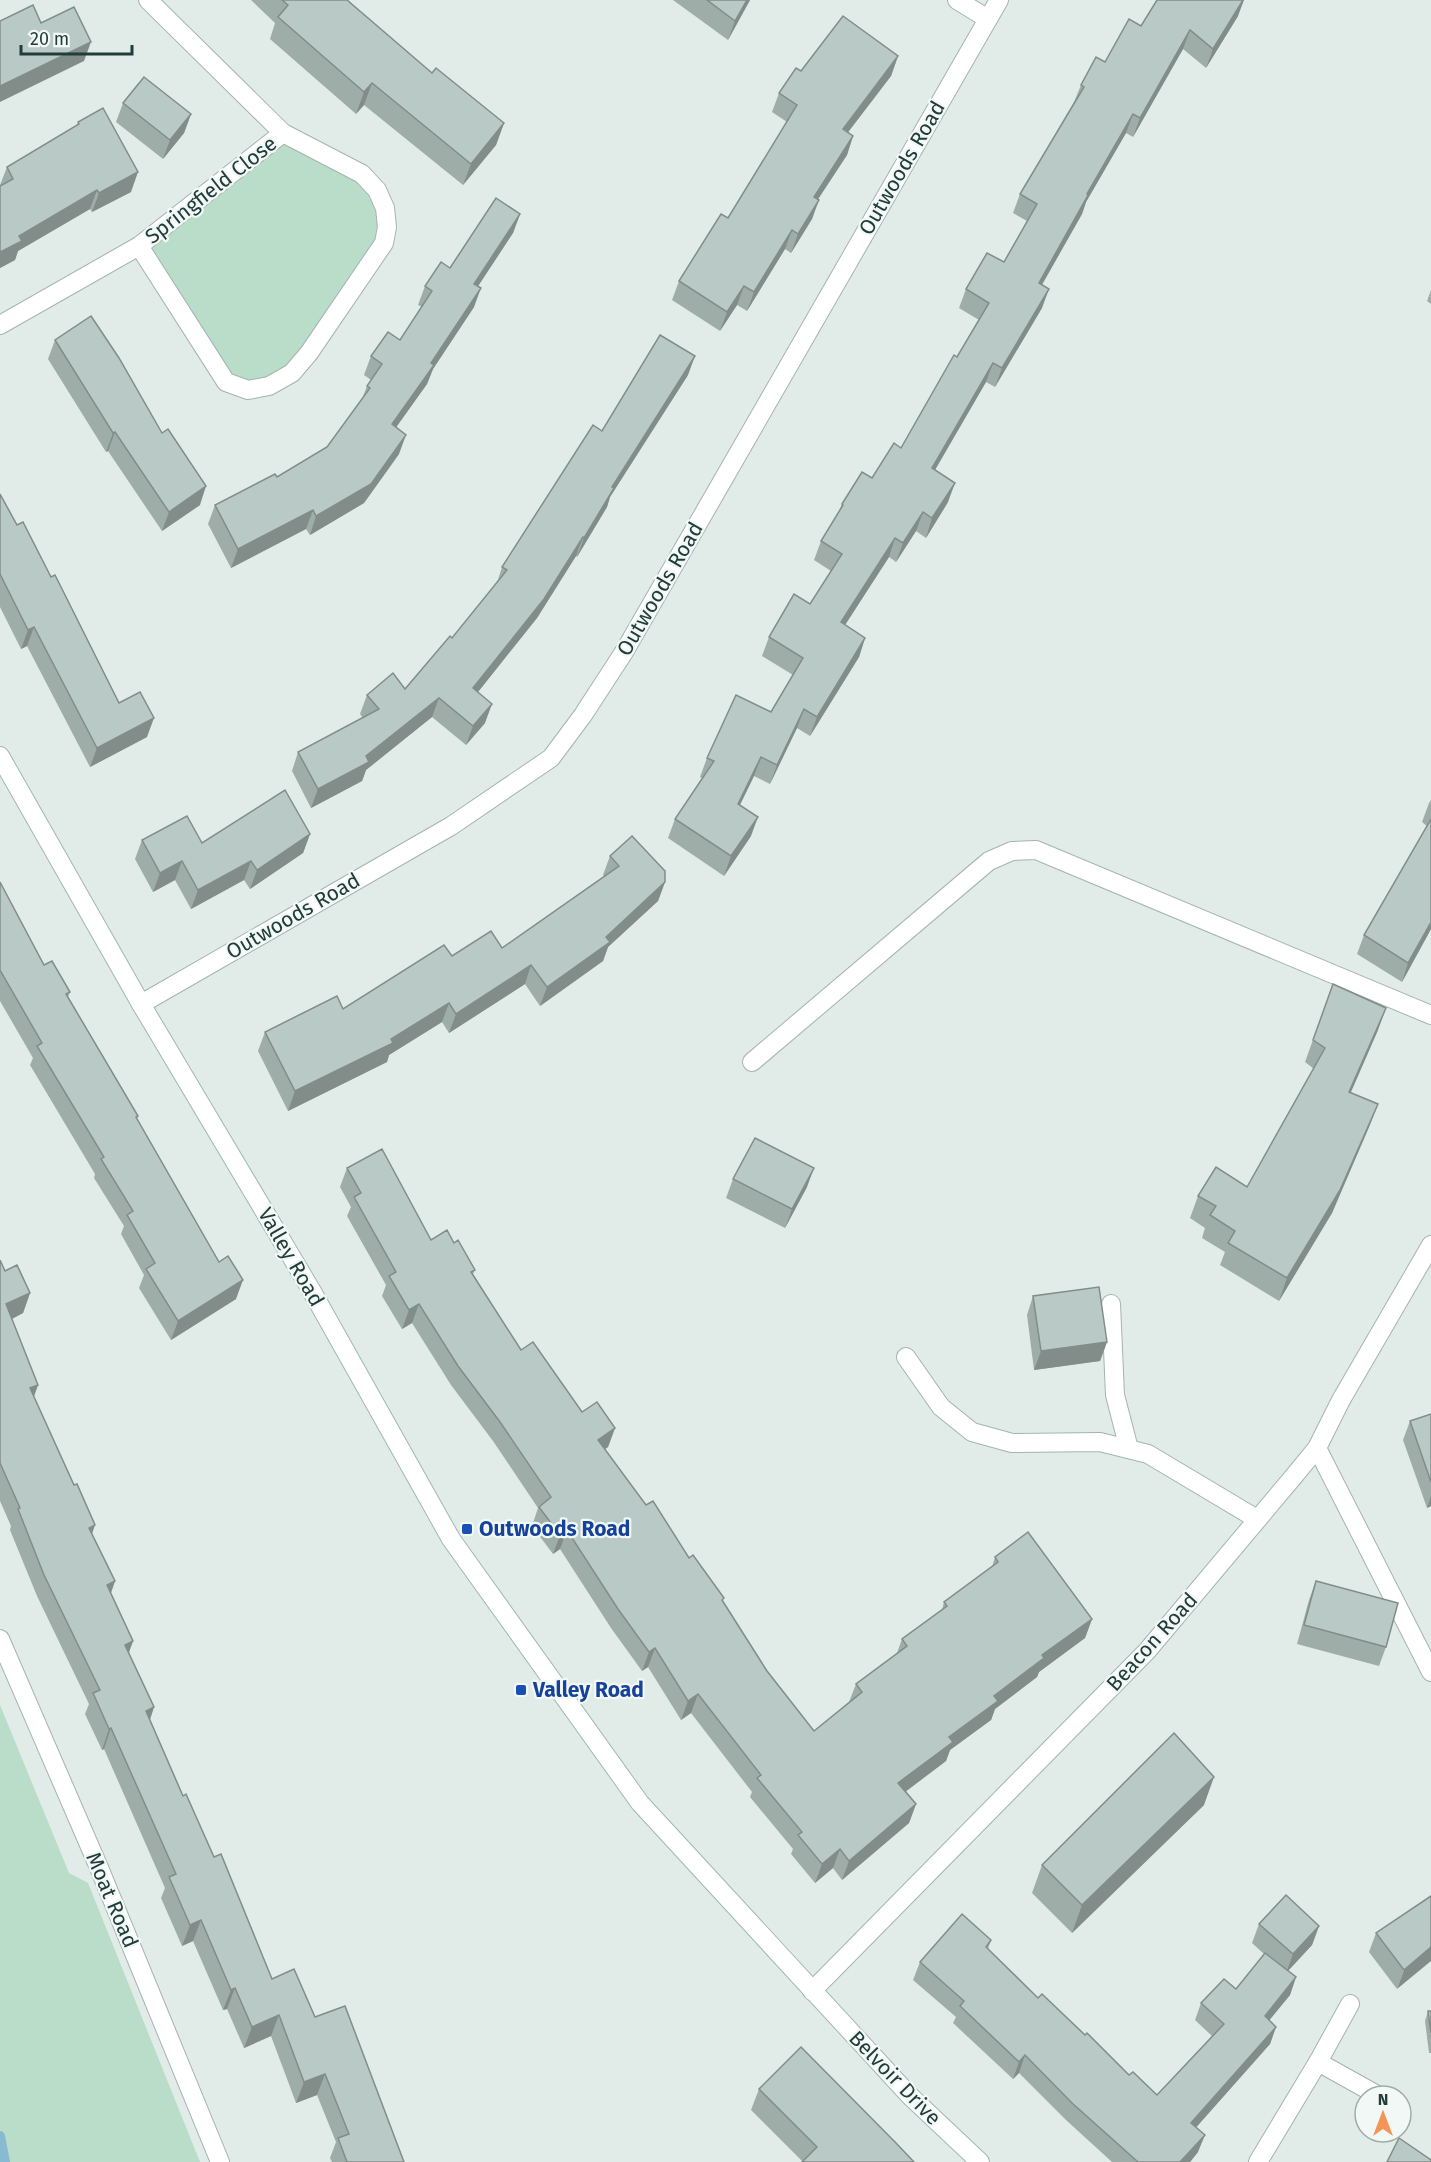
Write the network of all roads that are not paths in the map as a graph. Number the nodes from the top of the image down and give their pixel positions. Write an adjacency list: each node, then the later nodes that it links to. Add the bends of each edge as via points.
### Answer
1 (148, 0): 5 (street, Springfield Close)
2 (957, 0): 4 (street)
3 (999, 0): 4 (street, Outwoods Road)
4 (988, 19): 9 (street, Outwoods Road, via 624,652 551,758 451,826)
5 (283, 133): 6 (street, Springfield Close); 6 (street, Springfield Close, via 362,174 377,190 385,208 387,227 384,243 292,373 269,386 248,390 226,382)
6 (139, 246): 7 (street, Springfield Close)
7 (0, 325)
8 (0, 756): 9 (street, Valley Road)
9 (141, 1004): 20 (street, Valley Road, via 310,1288 451,1539 640,1803)
10 (1431, 1015): 11 (street, via 1036,850 1012,851 989,861)
11 (752, 1062)
12 (1431, 1245): 15 (street, Beacon Road)
13 (1111, 1304): 16 (street, via 1115,1395)
14 (906, 1357): 16 (street, via 941,1407 972,1432 1012,1443 1100,1442)
15 (1317, 1448): 17 (street, Beacon Road); 19 (street)
16 (1129, 1449): 17 (street, via 1148,1454)
17 (1257, 1520): 20 (street, Beacon Road, via 1147,1652)
18 (0, 1639): 24 (street, Moat Road)
19 (1431, 1672)
20 (813, 1991): 25 (street, Belvoir Drive, via 910,2096)
21 (1350, 2004): 22 (street)
22 (1318, 2062): 23 (street); 26 (street)
23 (1357, 2084)
24 (220, 2162)
25 (981, 2162)
26 (1258, 2162)

